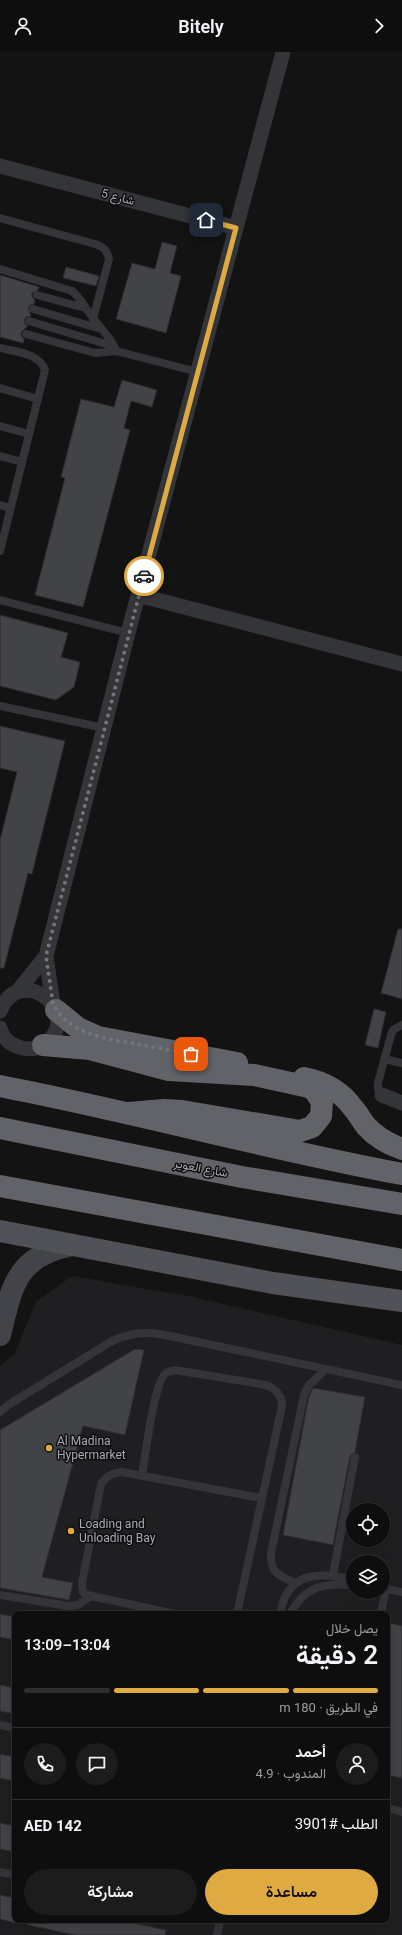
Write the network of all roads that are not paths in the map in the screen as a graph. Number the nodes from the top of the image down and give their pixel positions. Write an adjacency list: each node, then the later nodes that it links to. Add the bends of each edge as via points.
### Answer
1 (283, 52): 4 (street)
2 (0, 166): 4 (street, شارع 5)
3 (0, 218): 9 (lane, via 95,244 107,252 109,259)
4 (236, 228): 15 (street)
5 (0, 269): 7 (lane, via 72,291)
6 (37, 295): 7 (lane)
7 (85, 308): 9 (lane)
8 (33, 309): 11 (lane)
9 (93, 319): 11 (lane)
10 (29, 322): 14 (lane, via 106,344)
11 (102, 329): 14 (lane, via 109,336)
12 (26, 334): 14 (lane, via 95,353)
13 (0, 348): 17 (lane, via 37,358 42,363 45,370)
14 (116, 351): 15 (lane)
15 (198, 372): 25 (street)
16 (0, 388): 17 (lane)
17 (38, 399): 19 (lane)
18 (0, 426): 19 (lane)
19 (29, 434): 21 (lane)
20 (0, 456): 21 (lane)
21 (22, 462): 23 (lane)
22 (0, 505): 23 (lane)
23 (11, 508): 24 (lane)
24 (0, 548)
25 (138, 595): 27 (street); 28 (street)
26 (0, 600): 27 (lane)
27 (128, 633): 30 (street)
28 (402, 664)
29 (0, 706): 30 (lane)
30 (104, 728): 31 (street)
31 (46, 956): 32 (street); 33 (street)
32 (9, 997): 33 (street, via 27,990 37,991 46,996); 34 (street)
33 (54, 1007): 37 (street, via 57,1026 54,1034); 45 (highway, via 78,1028 98,1037 319,1081 347,1099 373,1133)
34 (0, 1011)
35 (402, 1025): 38 (lane, via 392,1030)
36 (2, 1036): 37 (street, via 21,1048 29,1049)
37 (43, 1045): 43 (highway, via 90,1049 169,1070 266,1077 309,1088 319,1096 322,1109 321,1116 312,1127 300,1130 182,1111)
38 (384, 1059): 39 (lane); 41 (lane, via 378,1083 378,1090)
39 (402, 1063)
40 (0, 1086): 43 (highway)
41 (382, 1095): 42 (street)
42 (402, 1103)
43 (129, 1113): 46 (highway, via 324,1160)
44 (0, 1128): 48 (highway, شارع العوير, via 242,1177)
45 (402, 1149)
46 (402, 1174)
47 (0, 1186): 51 (highway)
48 (402, 1204)
49 (0, 1231): 50 (main road)
50 (72, 1245): 52 (main road, via 266,1282); 53 (street, via 36,1258 21,1274 11,1290)
51 (402, 1260)
52 (402, 1301)
53 (0, 1335)
54 (325, 1370): 55 (lane); 56 (lane, via 165,1335 138,1333 124,1335 112,1341); 62 (lane, via 309,1385 304,1394 271,1553 271,1563 275,1572)
55 (402, 1385)
56 (0, 1412)
57 (355, 1457): 60 (lane)
58 (142, 1476): 59 (lane); 59 (lane, via 158,1386 166,1373 173,1370 261,1384 276,1391 281,1398 282,1406); 67 (lane, via 114,1472 101,1484 81,1588 86,1595)
59 (261, 1498): 70 (lane)
60 (333, 1576): 61 (lane); 62 (lane, via 317,1574)
61 (346, 1579)
62 (296, 1583): 71 (lane, via 287,1592)
63 (346, 1585): 72 (lane, via 322,1585 298,1601)
64 (390, 1589): 65 (lane)
65 (402, 1592)
66 (0, 1595): 67 (lane, via 68,1606 78,1605)
67 (91, 1596): 69 (lane)
68 (383, 1599): 73 (lane)
69 (161, 1611)
70 (238, 1611)
71 (281, 1611)
72 (292, 1611)
73 (381, 1611)
74 (0, 1725): 75 (lane)
75 (12, 1727)
76 (390, 1809): 77 (lane)
77 (402, 1812)
78 (0, 1872): 79 (lane)
79 (12, 1874)
80 (219, 1923): 81 (lane)
81 (217, 1935)

